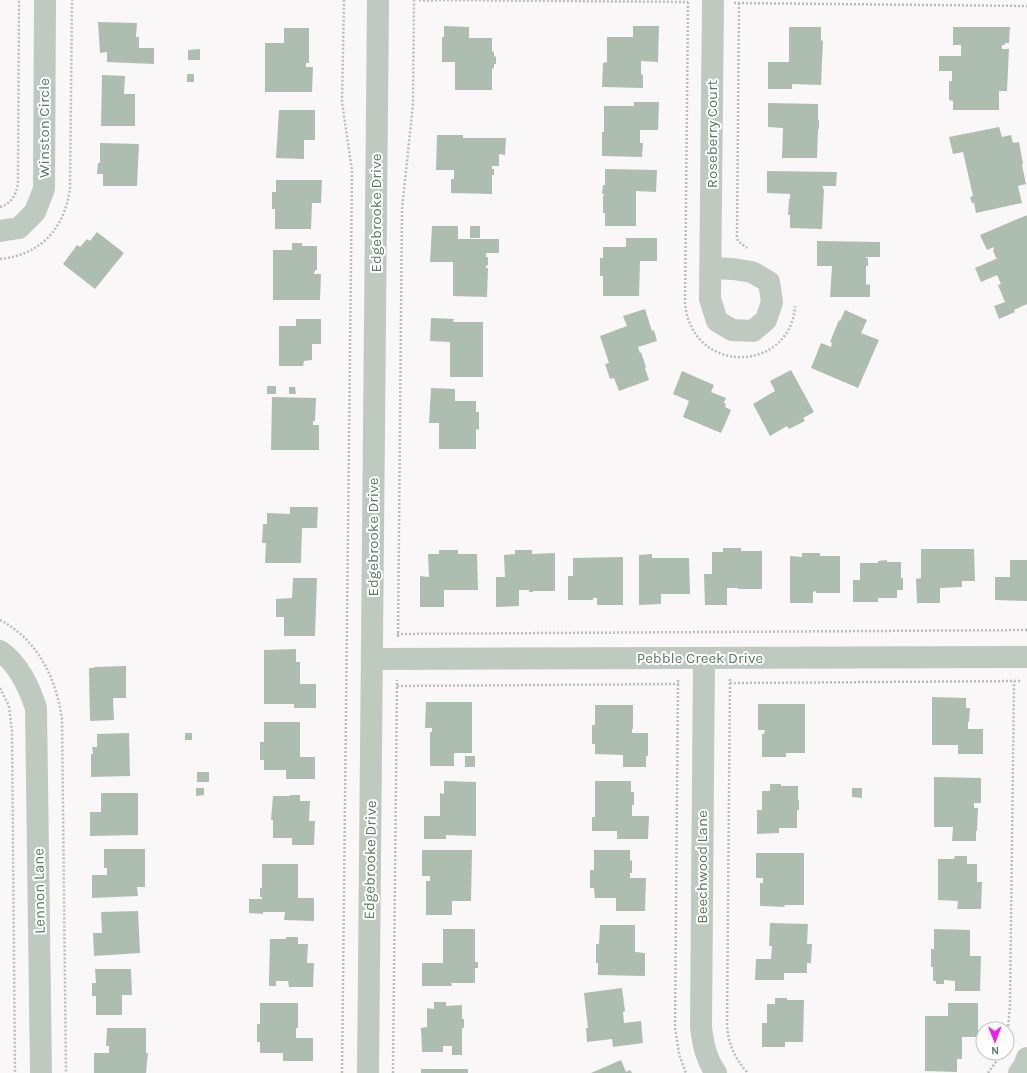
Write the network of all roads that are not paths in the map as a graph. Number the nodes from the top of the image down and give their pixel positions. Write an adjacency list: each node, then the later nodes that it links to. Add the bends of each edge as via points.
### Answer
1 (45, 0): 4 (street, Winston Circle, via 44,189 35,212 18,228)
2 (378, 0): 9 (street, Edgebrooke Drive)
3 (713, 2): 5 (street, Roseberry Court)
4 (0, 231)
5 (711, 268)
6 (0, 651): 11 (street, Lennon Lane, via 8,657 28,686 36,708)
7 (1027, 657): 8 (street, Pebble Creek Drive)
8 (704, 658): 9 (street, Pebble Creek Drive); 13 (street, Beechwood Lane, via 701,1027 704,1047 710,1065)
9 (372, 659): 12 (street, Edgebrooke Drive)
10 (1027, 1058): 14 (street)
11 (41, 1073)
12 (368, 1073)
13 (716, 1073)
14 (1019, 1073)

